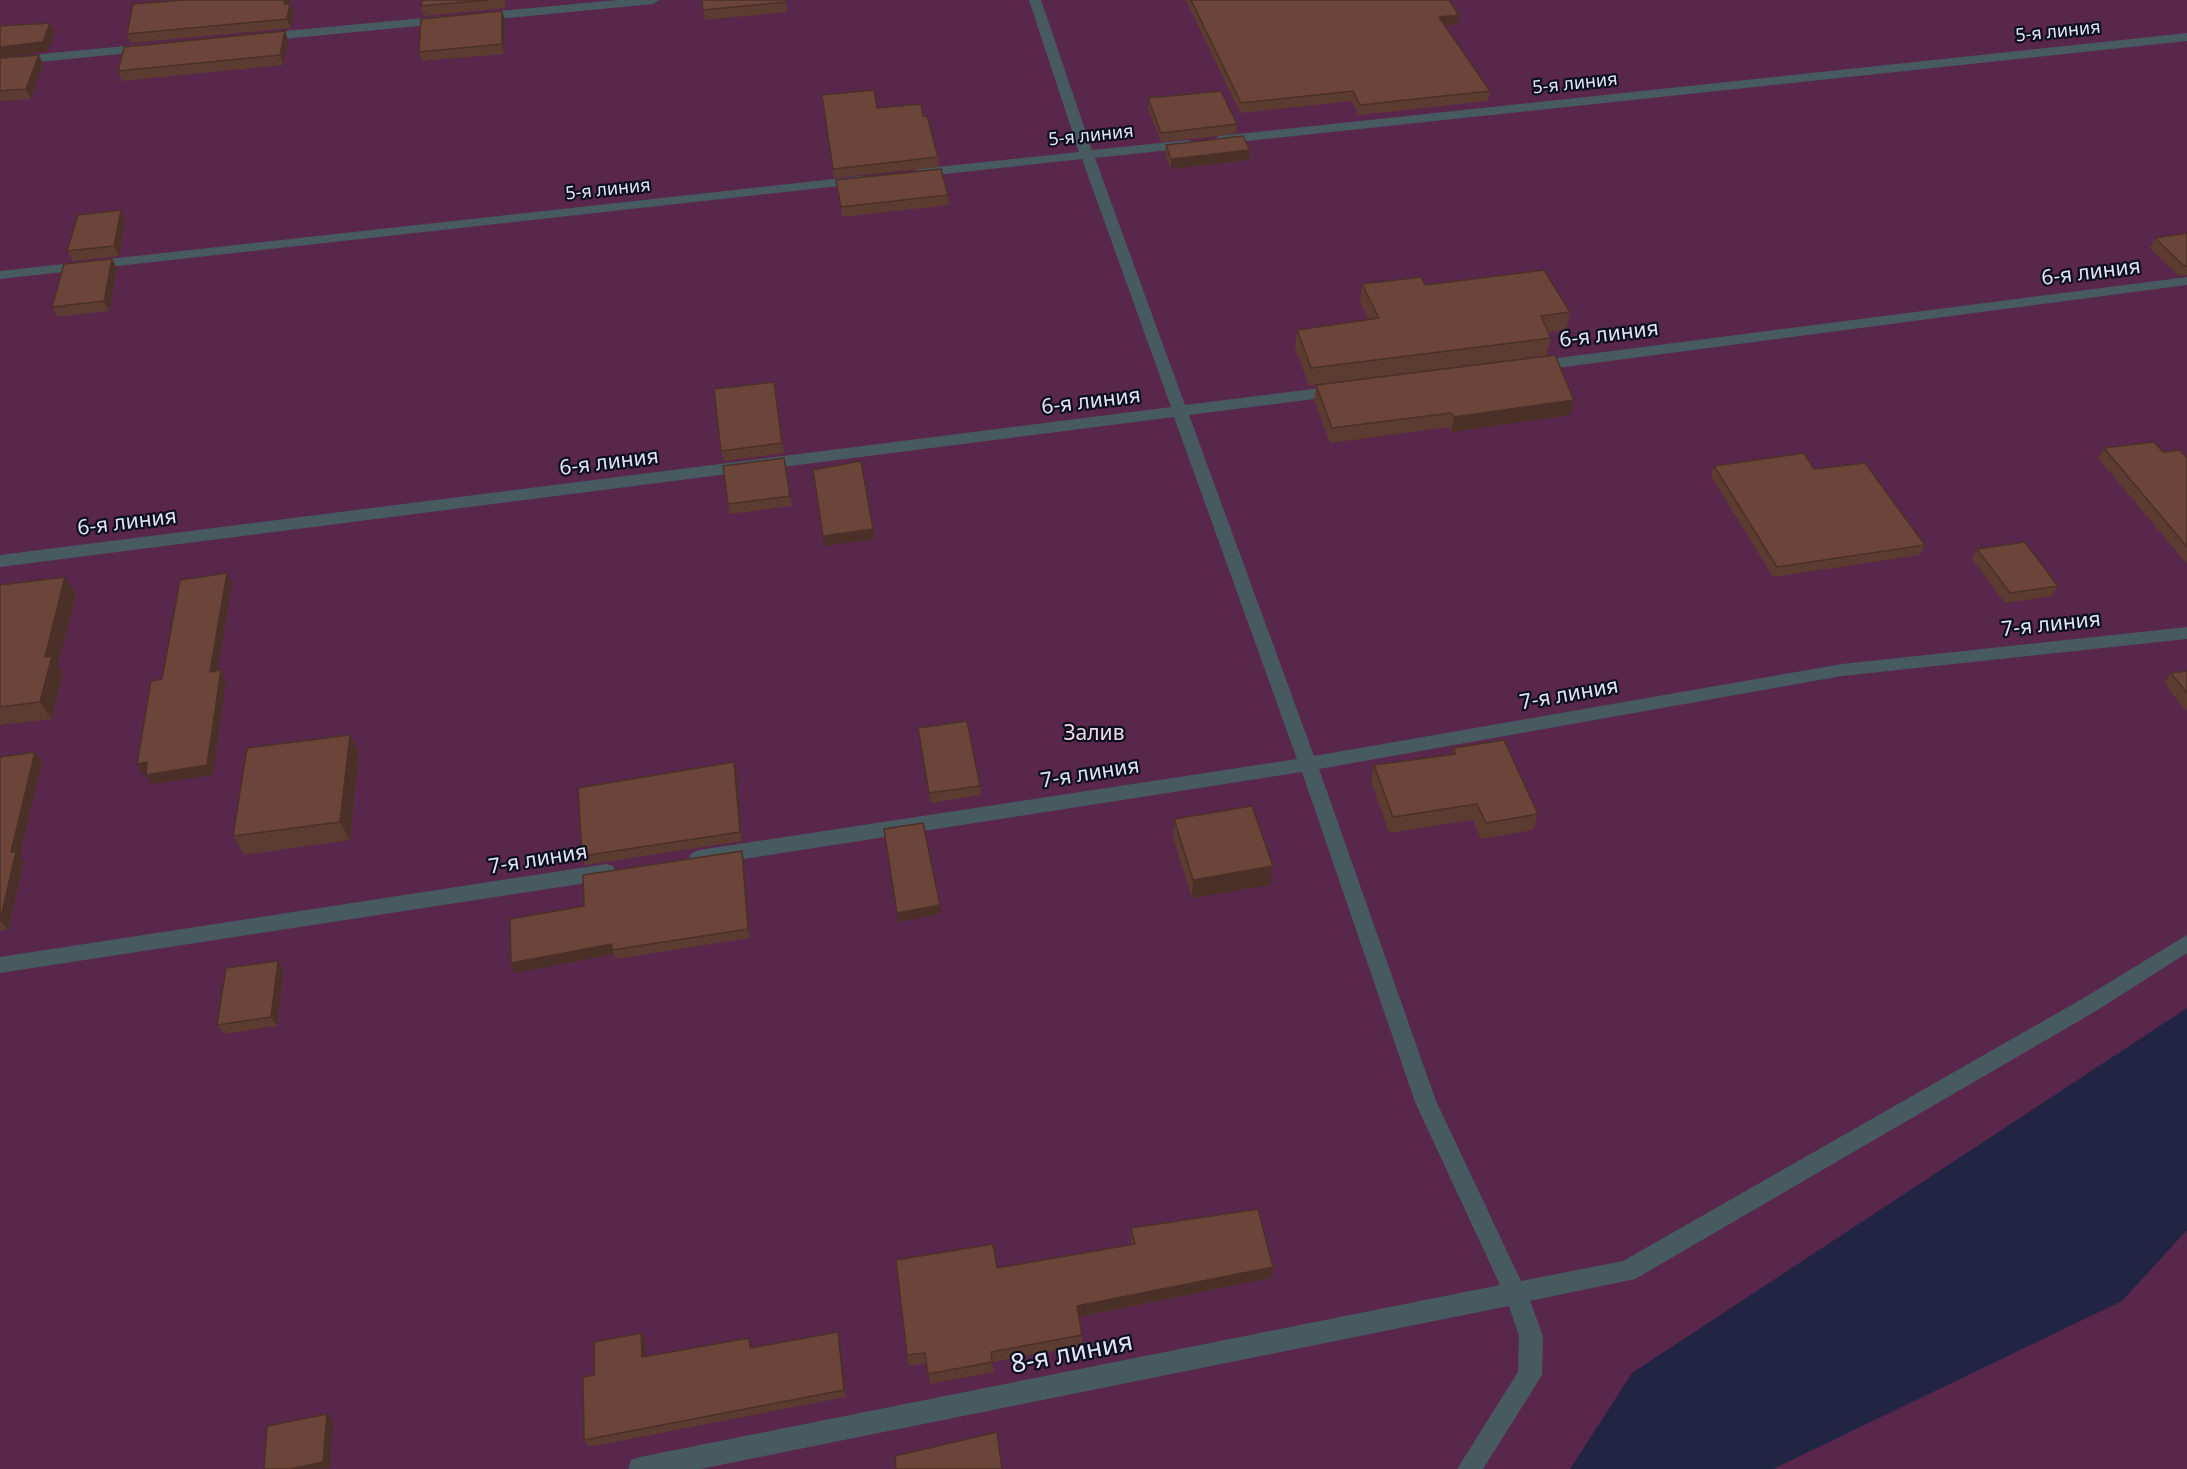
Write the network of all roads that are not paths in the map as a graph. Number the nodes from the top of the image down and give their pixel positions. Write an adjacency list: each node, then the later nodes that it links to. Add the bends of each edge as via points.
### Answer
1 (652, 0): 4 (street)
2 (1035, 0): 7 (street)
3 (2187, 37): 7 (street, 5-я линия)
4 (249, 38)
5 (154, 47): 6 (street)
6 (0, 62)
7 (1087, 155): 8 (street, 5-я линия); 14 (street)
8 (910, 174)
9 (874, 178): 10 (street, 5-я линия)
10 (0, 275)
11 (2187, 281): 12 (street, 6-я линия)
12 (1524, 367)
13 (1358, 389): 14 (street, 6-я линия)
14 (1180, 412): 15 (street, 6-я линия); 17 (street)
15 (0, 561)
16 (2187, 633): 17 (street, 7-я линия, via 1842,670)
17 (1308, 764): 18 (street, 7-я линия); 22 (street, via 1426,1102)
18 (683, 860)
19 (624, 869): 21 (street, 7-я линия)
20 (2187, 943): 22 (street, 8-я линия, via 2089,1005 1627,1271)
21 (0, 966)
22 (1516, 1295): 23 (street, 8-я линия); 24 (street, via 1531,1336 1530,1376)
23 (640, 1469)
24 (1469, 1469)

